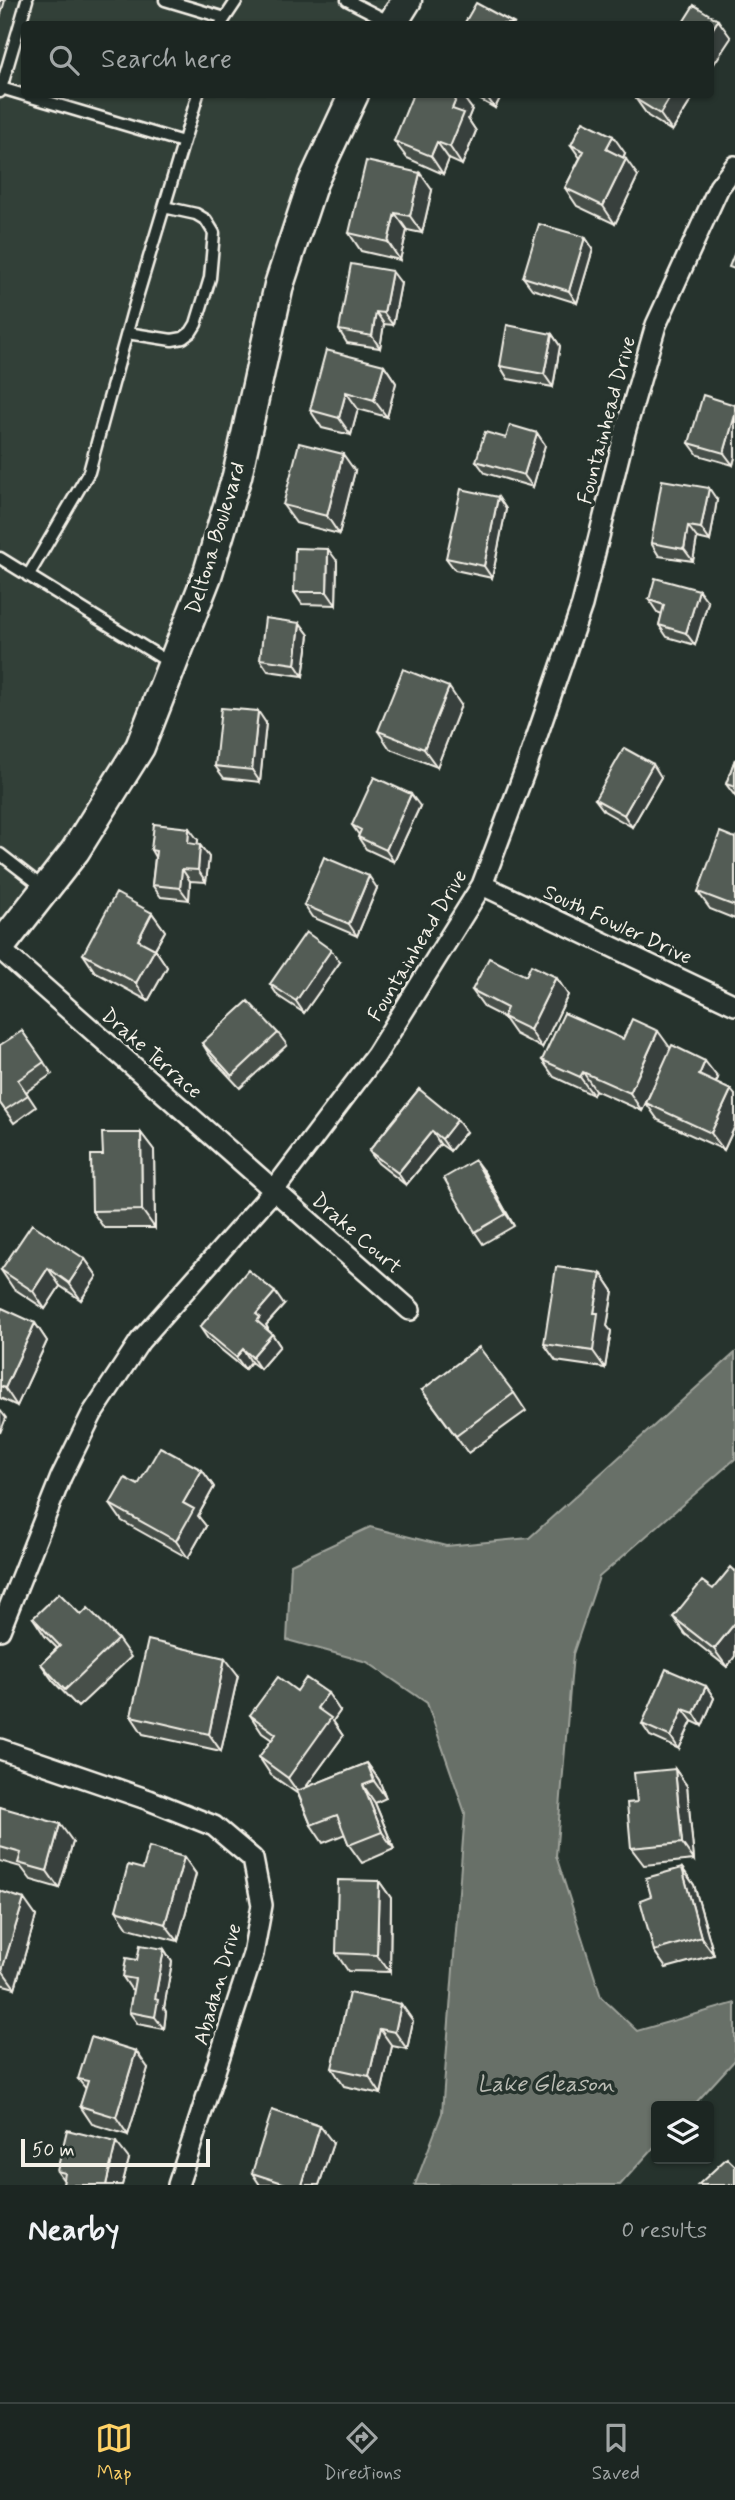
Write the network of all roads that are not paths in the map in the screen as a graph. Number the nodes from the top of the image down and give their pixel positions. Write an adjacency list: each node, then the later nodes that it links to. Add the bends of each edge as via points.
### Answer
1 (27, 0): 9 (lane)
2 (165, 0): 6 (lane)
3 (237, 0): 6 (lane)
4 (347, 0): 7 (lane)
5 (407, 0): 8 (street)
6 (223, 21)
7 (386, 21)
8 (394, 21)
9 (1, 90): 10 (lane)
10 (21, 96)
11 (29, 98): 14 (lane)
12 (197, 98): 14 (lane)
13 (352, 98): 20 (street, Deltona Boulevard, via 313,182 279,285 237,476 207,576)
14 (183, 142): 16 (lane)
15 (735, 166): 22 (street, Fountainhead Drive, via 719,187 656,326 582,605)
16 (164, 207): 17 (lane); 17 (lane, via 196,214 214,233 209,278 196,324 183,338 172,341)
17 (127, 333): 19 (lane, via 89,472)
18 (0, 558): 19 (lane)
19 (28, 576): 20 (lane)
20 (173, 665): 23 (street, Deltona Boulevard, via 140,747)
21 (0, 854): 23 (lane)
22 (482, 885): 25 (street, South Fowler Drive); 26 (street, Fountainhead Drive, via 376,1055)
23 (46, 890): 24 (street, Deltona Boulevard)
24 (0, 948): 26 (street, Drake Terrace)
25 (735, 1005)
26 (274, 1190): 27 (street, Drake Court); 28 (street, Fountainhead Drive, via 140,1341 92,1414 61,1477)
27 (410, 1310)
28 (0, 1630)
29 (0, 1749): 30 (street, Abadan Drive, via 214,1826 253,1859 262,1905 253,1954)
30 (178, 2185)

